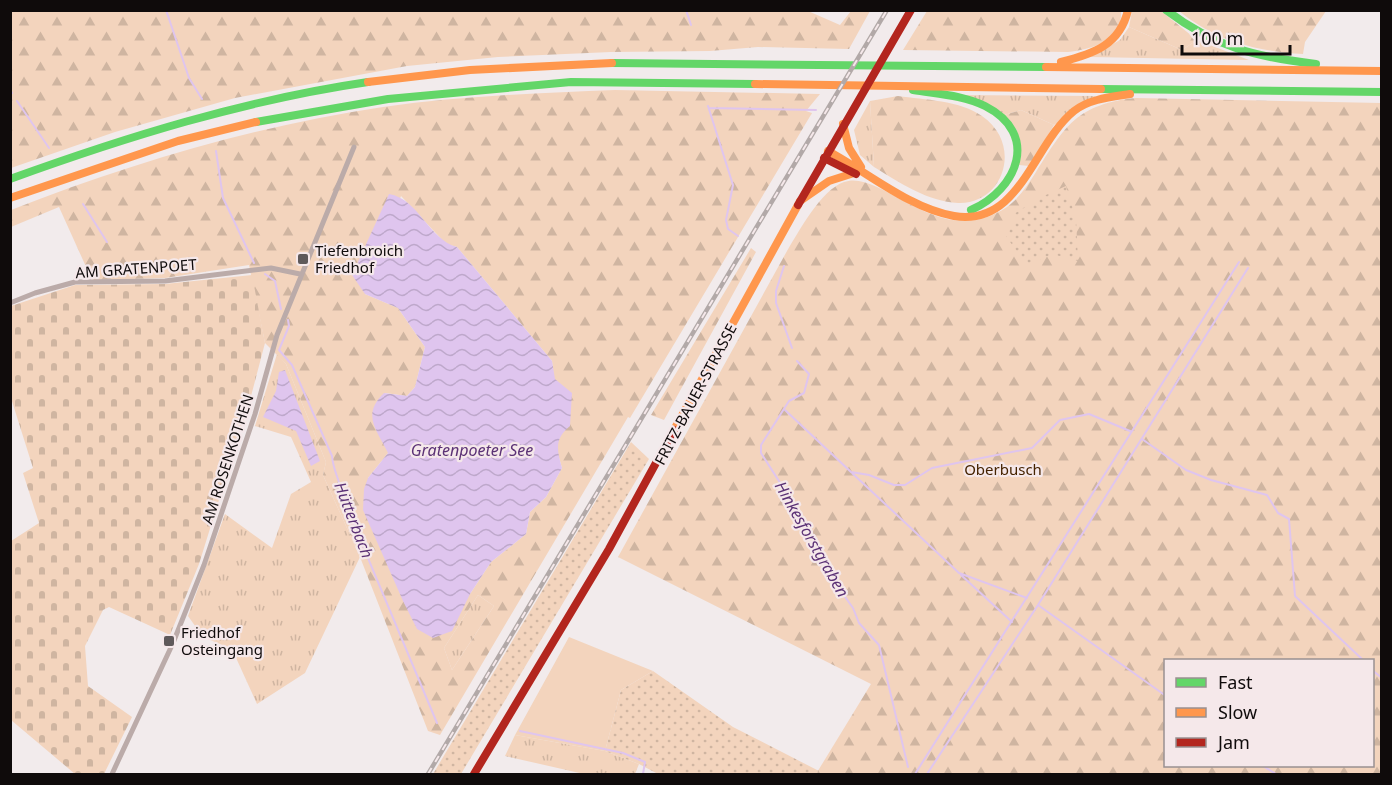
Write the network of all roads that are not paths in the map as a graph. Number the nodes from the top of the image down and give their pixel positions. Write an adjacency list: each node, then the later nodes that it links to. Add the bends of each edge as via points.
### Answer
1 (911, 10): 9 (main road, FRITZ-BAUER-STRASSE)
2 (1128, 10): 4 (main road, via 1125,25 1110,46)
3 (1166, 10): 5 (main road, via 1197,34 1237,52)
4 (1040, 66): 5 (main road); 13 (main road, via 571,63 467,70 289,96 175,124)
5 (1380, 71)
6 (886, 85): 7 (main road); 14 (main road, via 571,82 388,99 286,115 189,138); 16 (main road, via 975,102 991,110 1009,128 1016,160 1012,177 1001,194 985,206 970,210)
7 (1160, 89): 8 (main road); 16 (main road, via 1087,103 1073,111 1060,124 1016,192 989,212 970,217)
8 (1382, 92)
9 (843, 124): 11 (main road, FRITZ-BAUER-STRASSE); 12 (main road)
10 (354, 147): 17 (street, AM ROSENKOTHEN)
11 (826, 154): 12 (main road); 15 (main road, FRITZ-BAUER-STRASSE)
12 (858, 170): 15 (main road, via 836,177); 16 (main road)
13 (10, 179)
14 (10, 198)
15 (800, 201): 20 (main road, FRITZ-BAUER-STRASSE, via 609,549)
16 (936, 209)
17 (300, 274): 18 (street, AM GRATENPOET, via 271,268 165,281 75,282); 19 (street, AM ROSENKOTHEN, via 277,334 255,414 204,565)
18 (10, 303)
19 (112, 774)
20 (474, 774)

